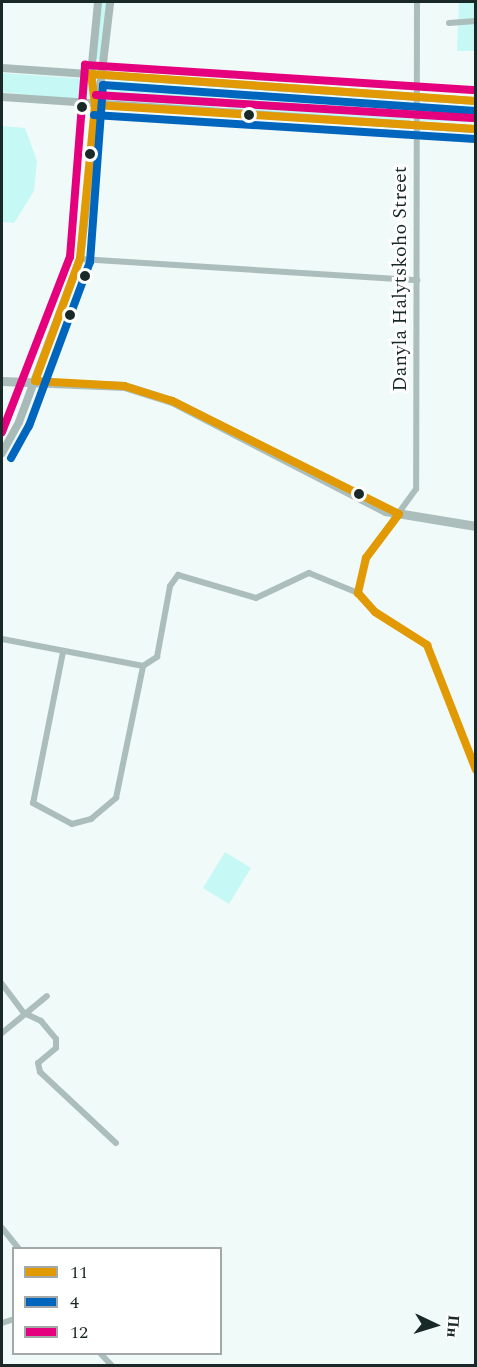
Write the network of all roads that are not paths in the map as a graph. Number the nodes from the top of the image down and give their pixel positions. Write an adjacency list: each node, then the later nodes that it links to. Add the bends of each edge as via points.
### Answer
1 (98, 2): 7 (main road)
2 (110, 2): 8 (main road)
3 (417, 2): 10 (street, Danyla Halytskoho Street)
4 (476, 21): 5 (street)
5 (449, 23)
6 (2, 68): 7 (main road)
7 (91, 74): 8 (main road); 12 (main road)
8 (102, 75): 10 (main road); 12 (main road)
9 (2, 97): 12 (main road)
10 (417, 98): 11 (main road); 13 (street, Danyla Halytskoho Street)
11 (476, 101)
12 (96, 105): 13 (main road); 15 (main road)
13 (416, 127): 14 (main road); 16 (street, Danyla Halytskoho Street)
14 (476, 129)
15 (80, 259): 16 (street); 18 (main road)
16 (417, 280): 20 (street, Danyla Halytskoho Street, via 416,489)
17 (2, 381): 18 (main road)
18 (35, 381): 19 (main road); 20 (main road, via 124,386 172,401)
19 (2, 453)
20 (399, 514): 21 (main road); 22 (street, Danyla Halytskoho Street, via 366,558)
21 (476, 526)
22 (358, 593): 25 (street, via 309,573 256,598 178,576 170,586 157,657); 26 (street, via 375,612 427,645)
23 (2, 639): 24 (street)
24 (63, 652): 25 (street); 25 (street, via 33,803 72,824 91,819 116,798)
25 (143, 666)
26 (476, 771)
27 (2, 984): 29 (street)
28 (47, 996): 29 (street)
29 (26, 1014): 30 (street); 31 (street, via 56,1039 56,1048 38,1063 40,1072)
30 (2, 1033)
31 (116, 1143)
32 (2, 1228): 33 (street)
33 (17, 1247)

